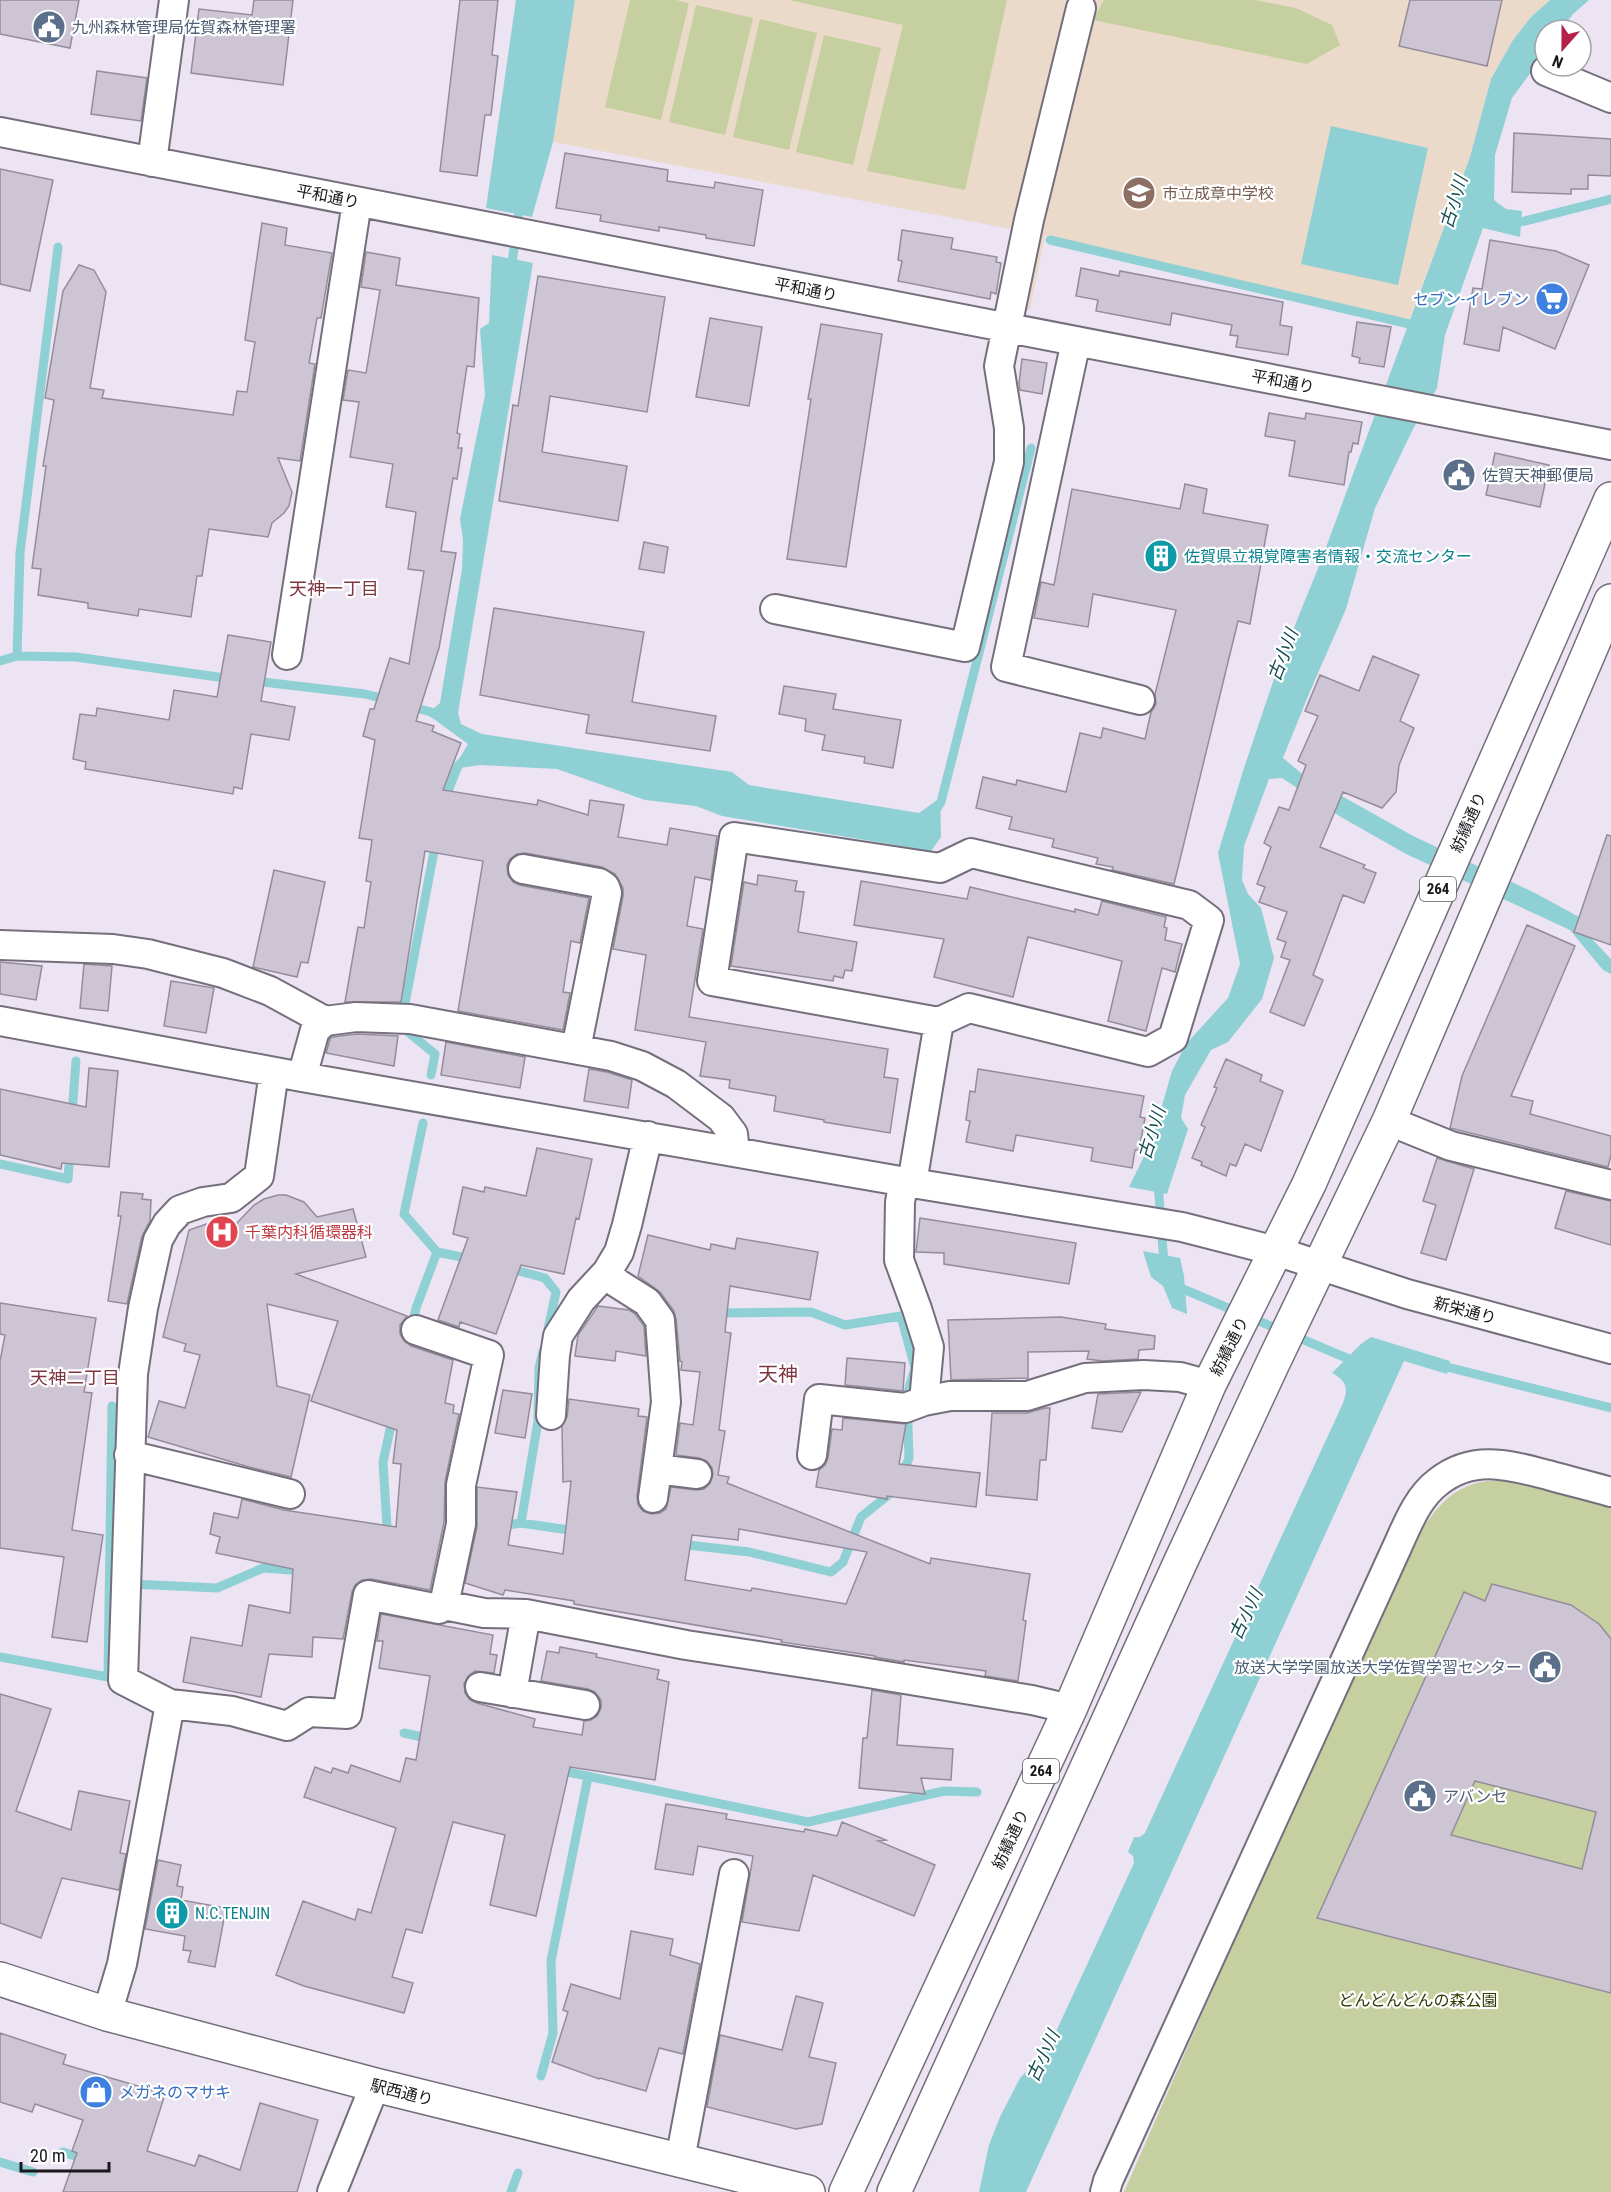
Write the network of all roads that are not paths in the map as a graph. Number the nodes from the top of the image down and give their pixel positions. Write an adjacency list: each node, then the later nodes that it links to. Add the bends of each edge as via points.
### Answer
1 (174, 0): 6 (street)
2 (1081, 8): 8 (street)
3 (1562, 78): 4 (street)
4 (1611, 98)
5 (0, 132): 6 (street, 平和通り)
6 (152, 162): 7 (street, 平和通り)
7 (357, 202): 8 (street, 平和通り); 14 (street)
8 (1006, 328): 9 (street, 平和通り); 12 (street, via 999,366 1009,428 1009,462 965,647)
9 (1076, 341): 10 (street, 平和通り); 15 (street, via 1006,667)
10 (1611, 445)
11 (1611, 499): 28 (main road, 紡績通り / 264, via 1309,1184)
12 (775, 609)
13 (1609, 613): 23 (main road, 264)
14 (287, 655)
15 (1140, 700)
16 (523, 869): 21 (street, via 599,883 607,893)
17 (0, 945): 19 (street, via 148,954 270,991)
18 (0, 1021): 22 (street, 新栄通り)
19 (325, 1021): 21 (street, via 356,1017 404,1019); 22 (street, via 315,1030)
20 (939, 1022): 20 (street, via 712,981 734,837 940,868 971,853 1189,905 1209,920 1173,1038 1148,1052 969,1008); 26 (street)
21 (576, 1049): 25 (street, via 642,1066 676,1084 722,1118 733,1134)
22 (288, 1074): 24 (street, 新栄通り); 36 (street, via 258,1176 231,1198 180,1210 158,1240 133,1374)
23 (1389, 1121): 27 (street, via 1450,1146); 29 (main road, 264)
24 (648, 1137): 25 (street, 新栄通り); 30 (street, via 619,1252)
25 (735, 1152): 26 (street, 新栄通り)
26 (908, 1182): 28 (street, 新栄通り, via 1182,1227); 34 (street, via 900,1203 899,1260 929,1347)
27 (1611, 1185)
28 (1269, 1264): 29 (street, 新栄通り); 33 (main road, 紡績通り / 264)
29 (1321, 1264): 32 (street, 新栄通り, via 1407,1294); 59 (main road, 264)
30 (607, 1272): 35 (street, via 581,1300 558,1336); 38 (street, via 647,1302 660,1320 666,1402)
31 (416, 1330): 43 (street, via 489,1355 461,1485 460,1532)
32 (1611, 1349)
33 (1209, 1385): 34 (street, via 1168,1376 1084,1378 1027,1396 950,1396); 49 (main road, 紡績通り / 264)
34 (914, 1405): 37 (street, via 819,1398)
35 (551, 1415)
36 (129, 1455): 41 (street); 47 (street, via 123,1680)
37 (812, 1455)
38 (657, 1469): 39 (street); 42 (street)
39 (696, 1474)
40 (1611, 1492): 55 (street, via 1506,1464 1479,1464 1454,1472 1436,1483 1424,1497 1411,1517)
41 (290, 1494)
42 (654, 1498)
43 (444, 1605): 44 (street, via 484,1613); 47 (street, via 439,1609 368,1595 347,1714 309,1712 287,1726 232,1711)
44 (526, 1614): 46 (street); 49 (street, via 686,1645)
45 (480, 1687): 46 (street)
46 (512, 1693): 48 (street)
47 (170, 1704): 52 (street, via 122,1965)
48 (585, 1705)
49 (1071, 1709): 58 (main road, 紡績通り / 264)
50 (734, 1875): 54 (street)
51 (0, 1979): 52 (main road, 駅西通り)
52 (107, 2014): 53 (main road, 駅西通り)
53 (375, 2085): 54 (main road, 駅西通り); 56 (street)
54 (680, 2160): 57 (main road, 駅西通り)
55 (1104, 2188)
56 (332, 2192)
57 (808, 2192)
58 (846, 2192)
59 (894, 2192)

